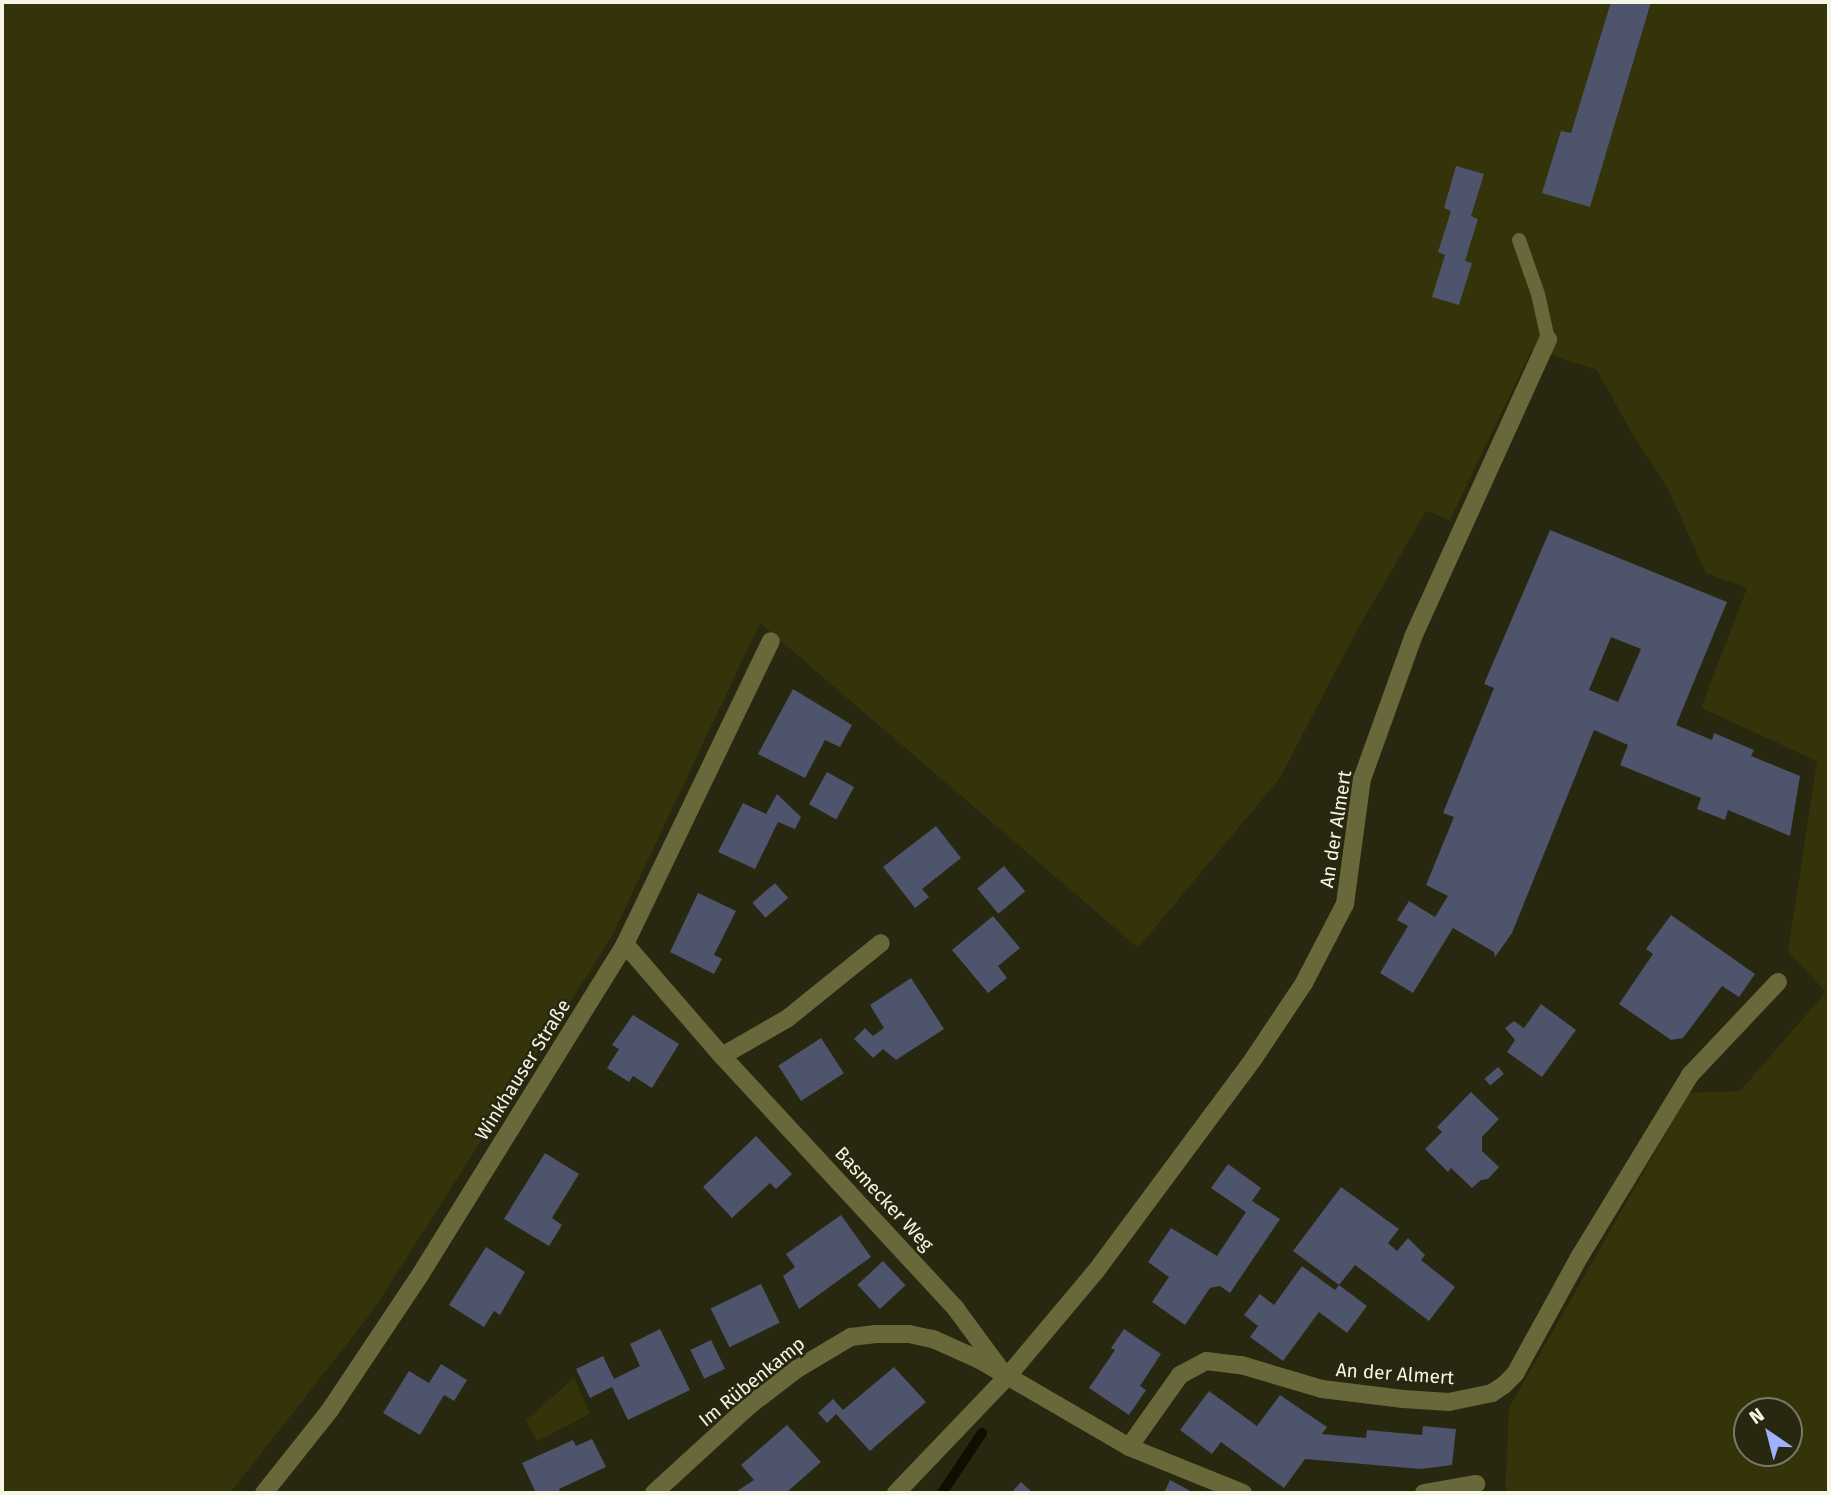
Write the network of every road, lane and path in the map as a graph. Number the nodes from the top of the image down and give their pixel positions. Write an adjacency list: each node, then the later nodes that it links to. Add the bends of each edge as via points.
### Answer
1 (1519, 240): 2 (lane)
2 (1548, 340): 8 (street, An der Almert, via 1413,637 1376,737 1362,779 1345,904 1334,928 1304,984 1254,1058 1096,1271)
3 (771, 641): 5 (street, Winkhauser Straße)
4 (881, 943): 7 (street, via 788,1018)
5 (625, 944): 7 (street, Basmecker Weg); 11 (street, Winkhauser Straße, via 420,1275 330,1410)
6 (1778, 982): 9 (street, An der Almert, via 1690,1075 1580,1256 1516,1374 1504,1385 1485,1395 1449,1402 1392,1398 1322,1390 1241,1365 1206,1361 1180,1375)
7 (722, 1056): 8 (street, Basmecker Weg, via 957,1309)
8 (1007, 1377): 9 (street); 12 (street, Im Rübenkamp, via 933,1339 909,1334 851,1337 781,1380); 13 (street, An der Almert)
9 (1129, 1447): 14 (street)
10 (1476, 1484): 15 (street)
11 (264, 1493)
12 (654, 1493)
13 (896, 1493)
14 (1243, 1493)
15 (1424, 1493)

